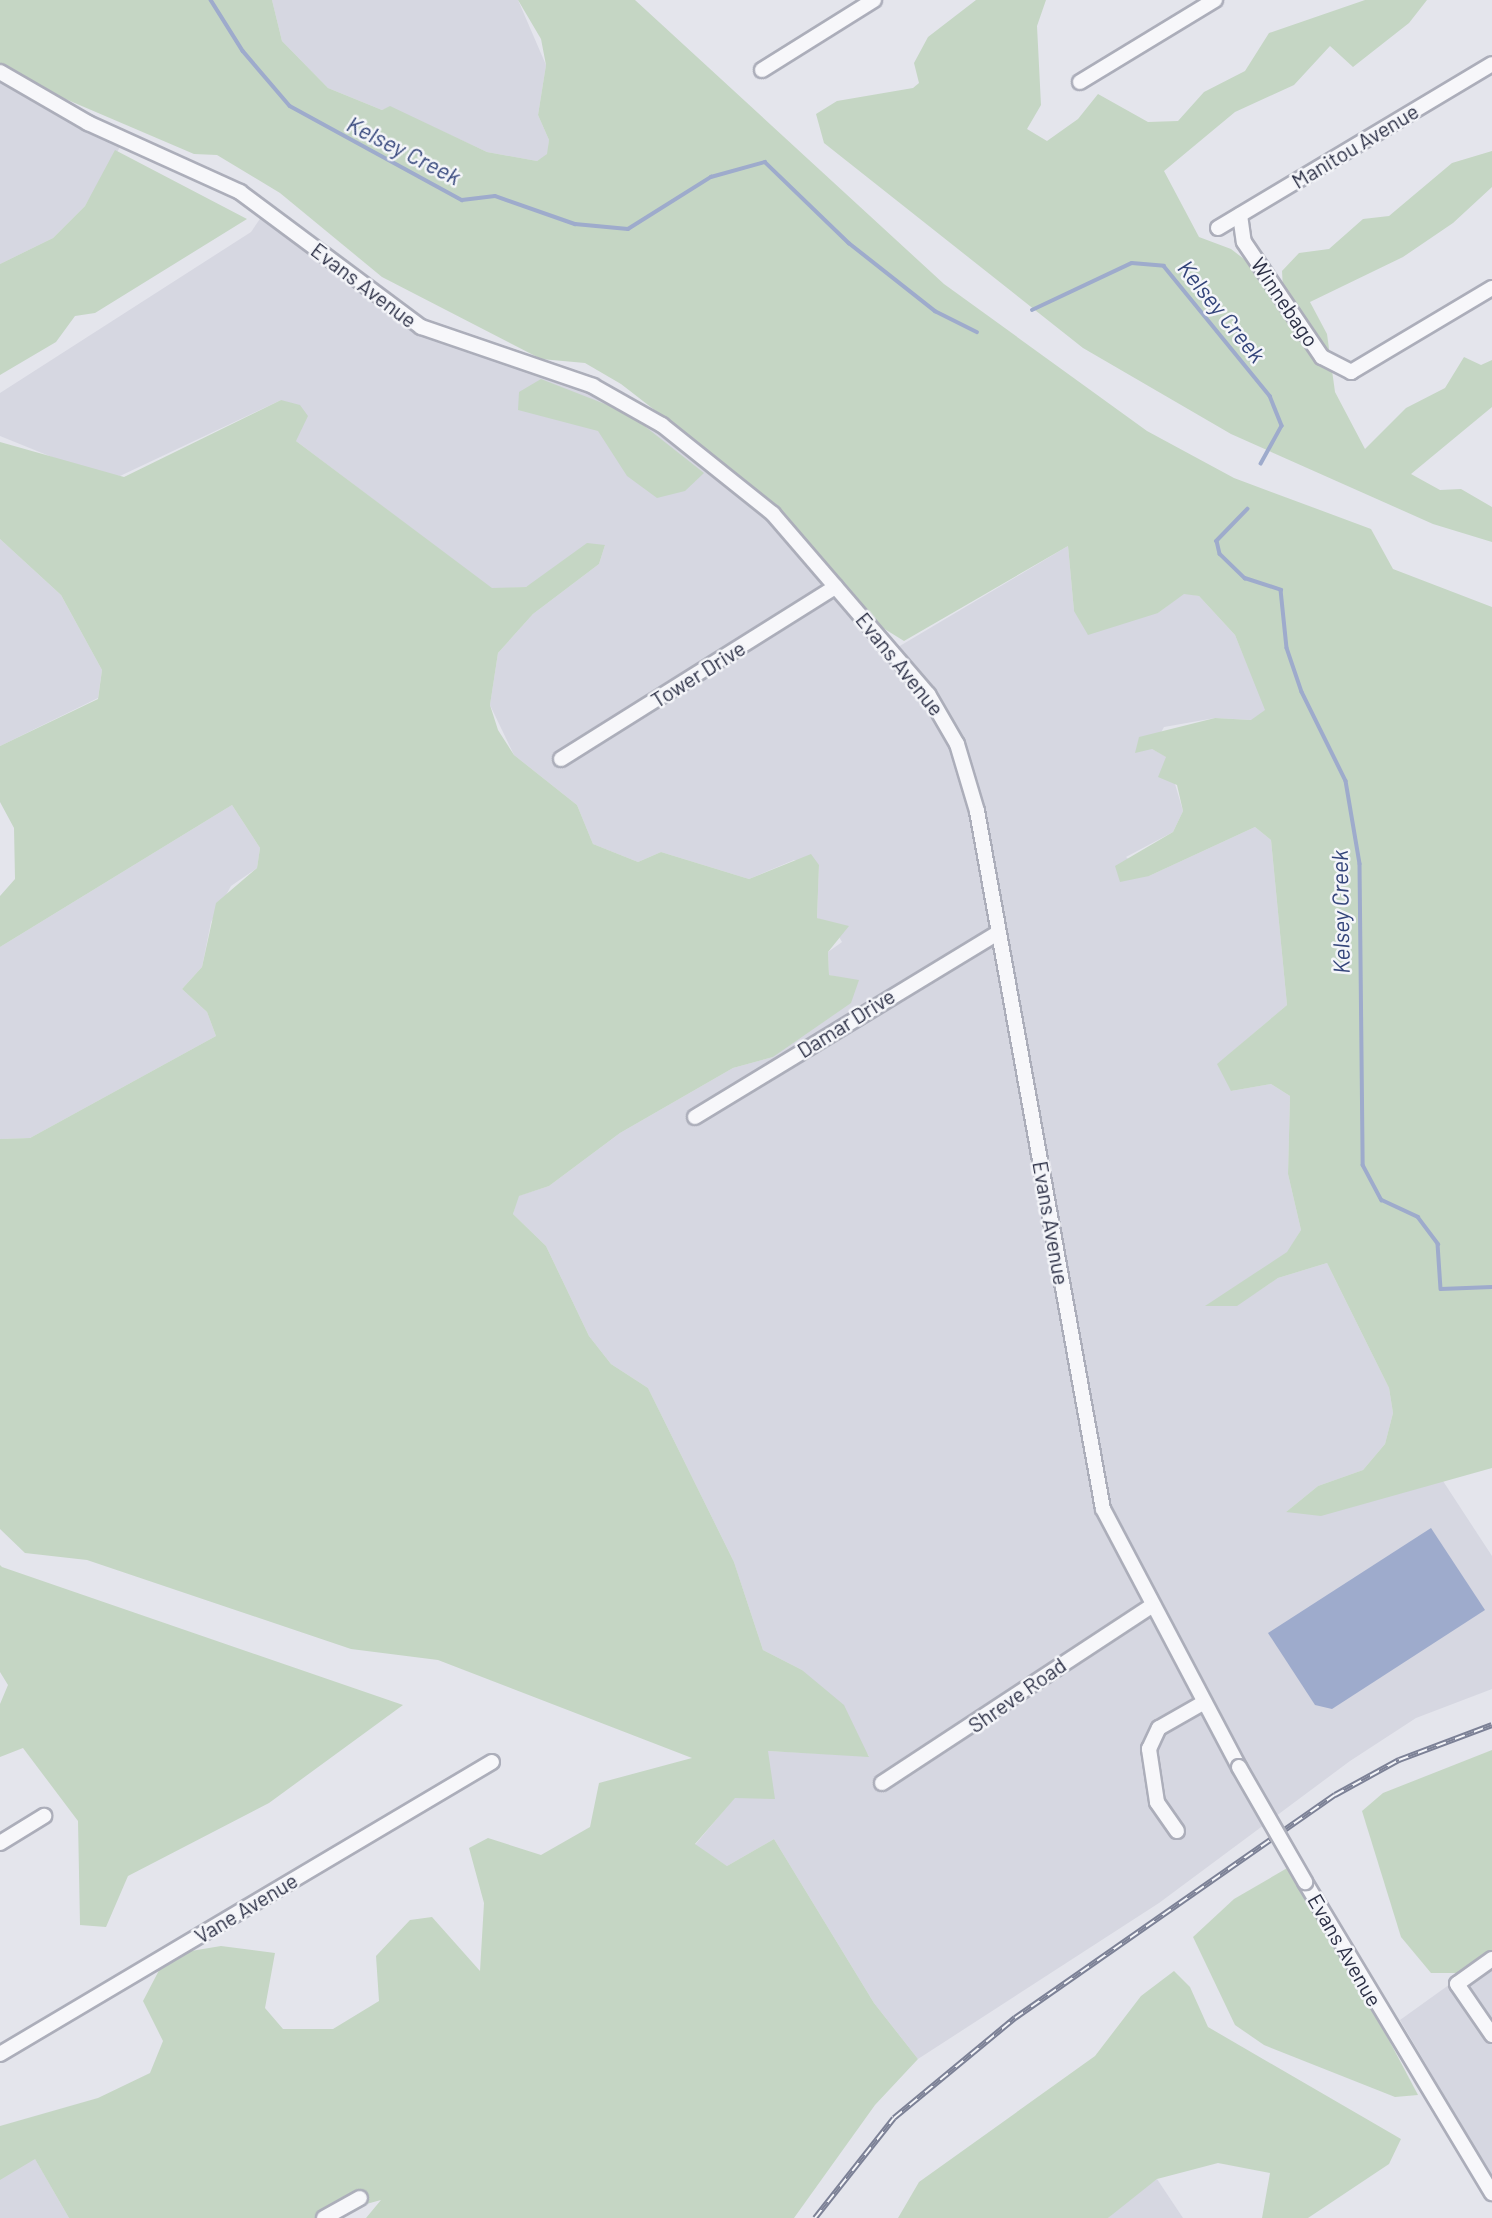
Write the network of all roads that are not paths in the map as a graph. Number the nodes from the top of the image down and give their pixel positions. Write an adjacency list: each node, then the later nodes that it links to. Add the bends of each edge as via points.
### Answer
1 (1215, 0): 6 (street)
2 (867, 1): 4 (street)
3 (1492, 64): 7 (street, Manitou Avenue)
4 (762, 70)
5 (0, 72): 10 (street, Evans Avenue, via 88,122 231,186 421,327 636,407 755,496)
6 (1080, 82)
7 (1240, 215): 8 (street, Manitou Avenue); 9 (street, Winnebago, via 1244,242 1322,357 1352,372)
8 (1219, 228)
9 (1492, 288)
10 (835, 587): 11 (street, Tower Drive); 12 (street, Evans Avenue, via 949,726 973,790)
11 (561, 759)
12 (998, 933): 13 (street, Damar Drive); 14 (street, Evans Avenue, via 1103,1510)
13 (695, 1117)
14 (1151, 1606): 15 (street, Evans Avenue); 17 (street, Shreve Road)
15 (1202, 1704): 19 (street, via 1159,1728 1149,1749 1157,1802); 24 (street, Evans Avenue, bridge)
16 (492, 1762): 23 (street, Vane Avenue)
17 (882, 1783)
18 (44, 1816): 20 (street)
19 (1177, 1831)
20 (0, 1843)
21 (1492, 1959): 22 (street, via 1458,1984)
22 (1492, 2035)
23 (0, 2054)
24 (1492, 2193)
25 (359, 2198): 26 (street)
26 (324, 2218)

